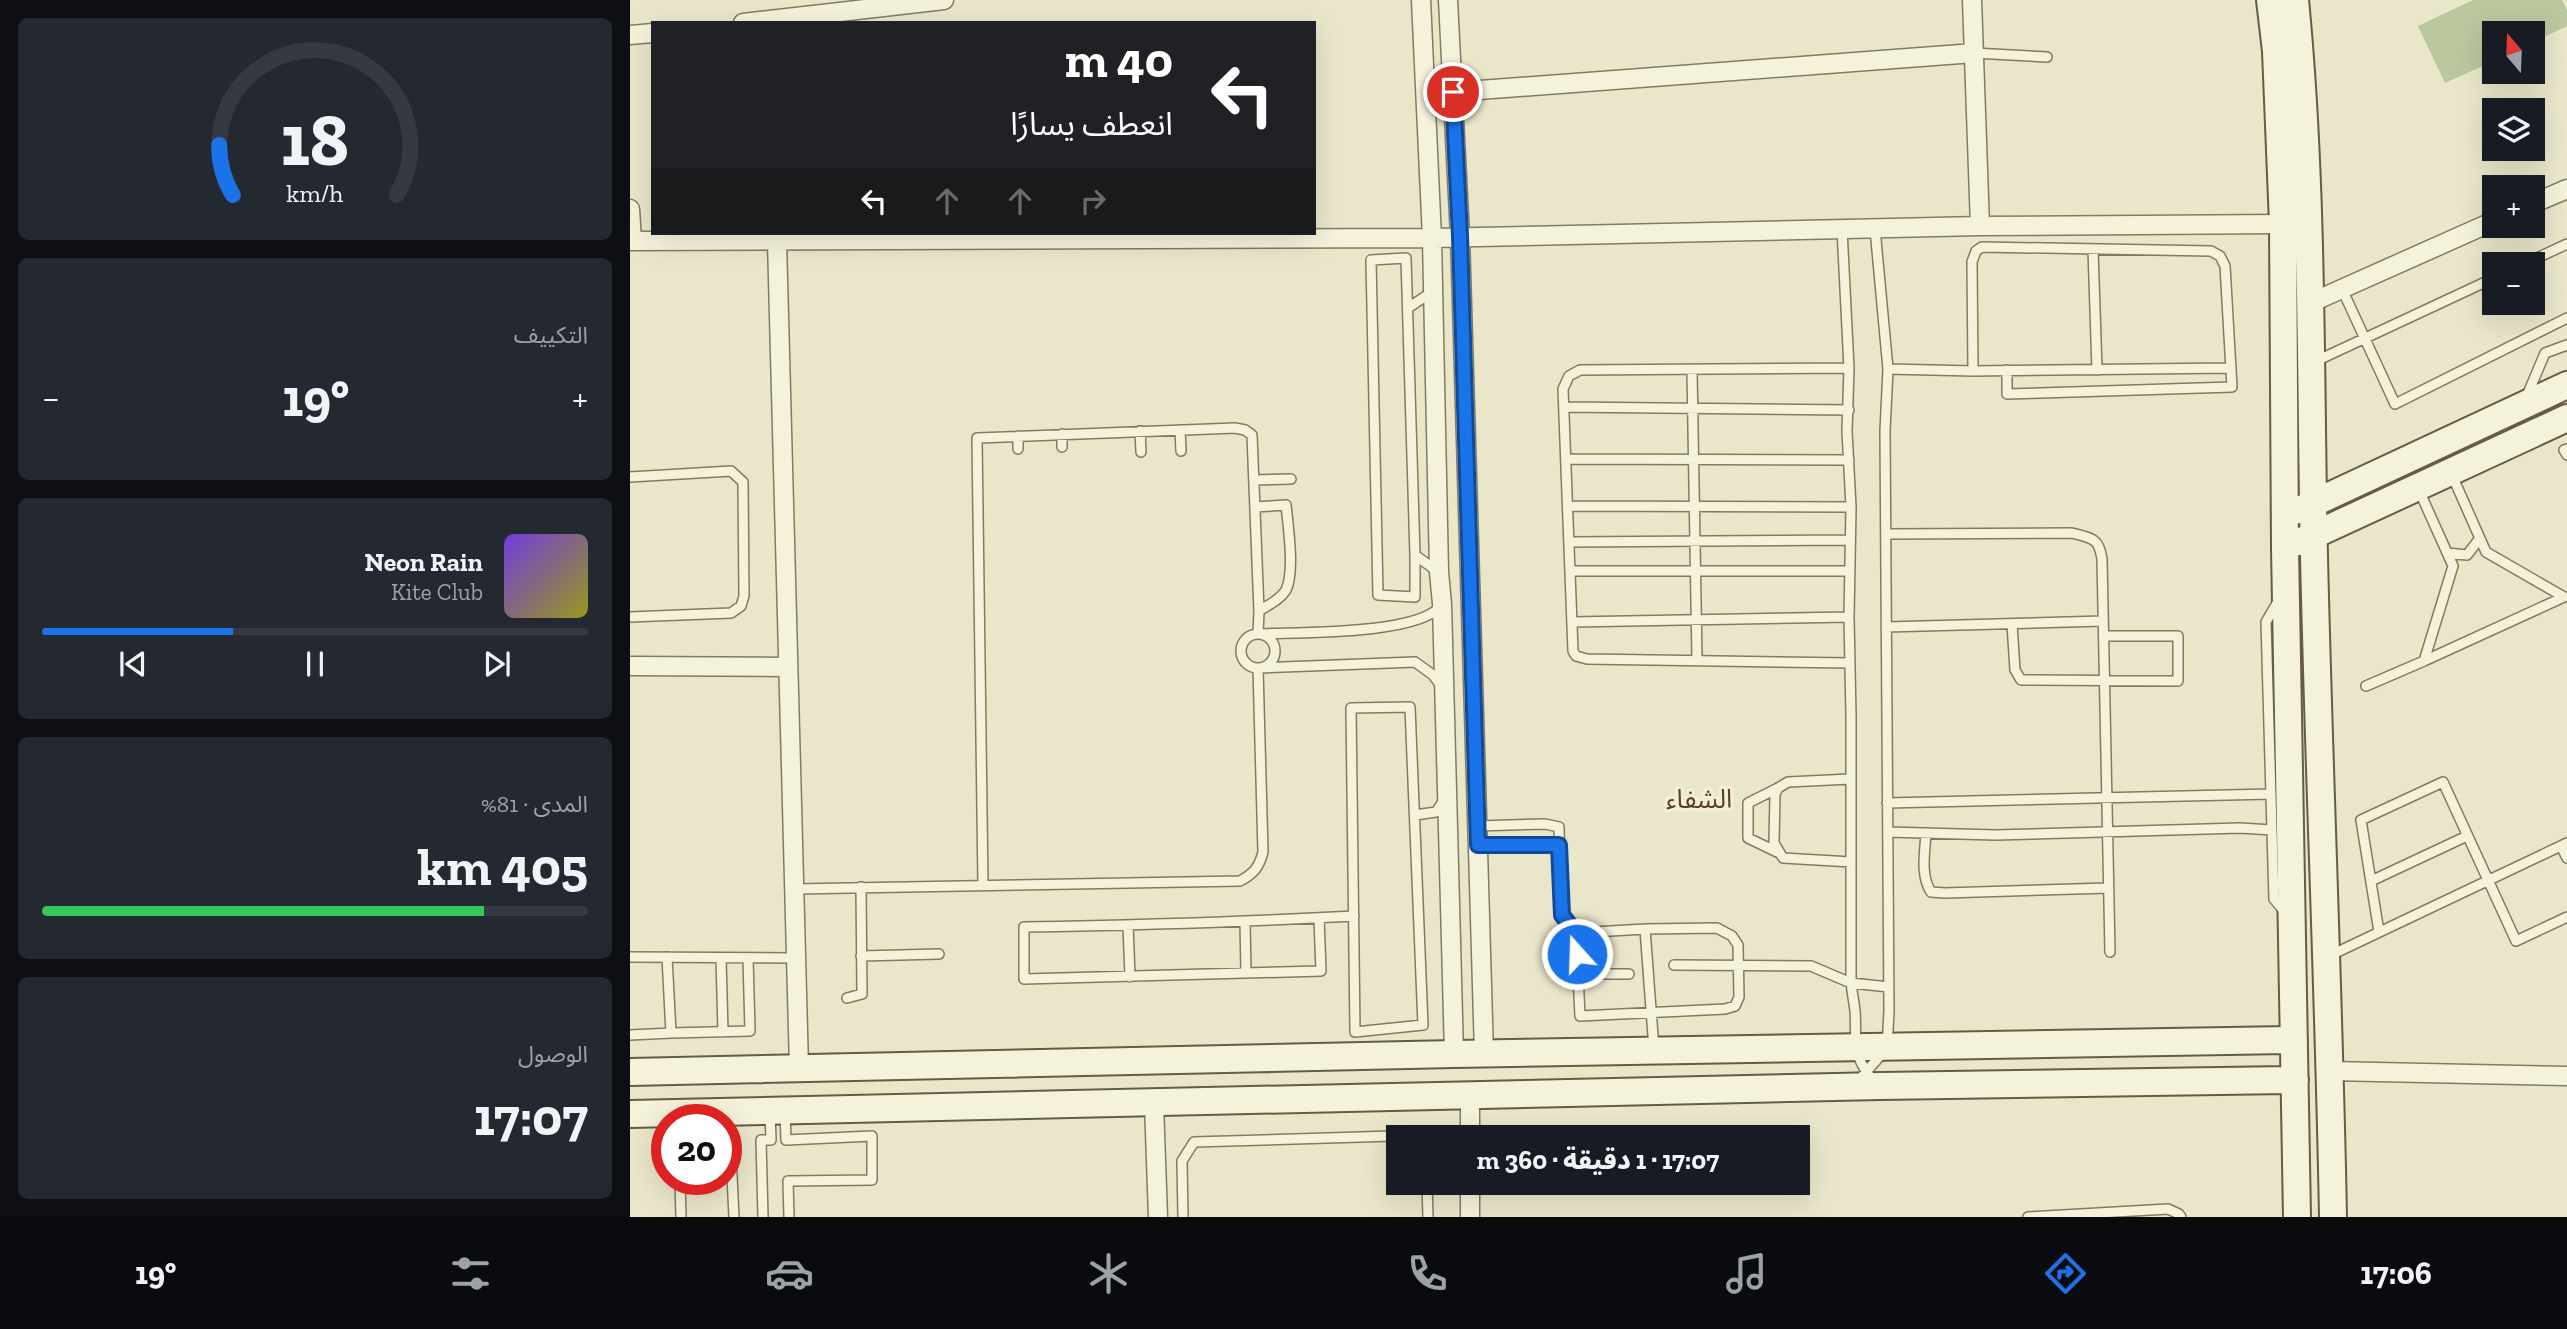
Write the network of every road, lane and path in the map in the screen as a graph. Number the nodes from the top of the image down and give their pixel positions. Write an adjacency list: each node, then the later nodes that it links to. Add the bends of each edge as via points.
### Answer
1 (944, 0): 7 (street)
2 (1421, 0): 25 (street)
3 (1448, 0): 13 (street)
4 (1972, 0): 11 (street)
5 (2270, 0): 17 (street)
6 (2295, 0): 17 (street, via 2304,96)
7 (800, 8): 8 (street)
8 (751, 21)
9 (651, 33): 10 (street)
10 (630, 35)
11 (1974, 53): 12 (lane); 13 (street); 18 (street)
12 (2047, 57)
13 (1453, 92): 23 (street)
14 (2567, 189): 15 (street)
15 (2545, 198)
16 (630, 209): 26 (street)
17 (2290, 216): 18 (street); 33 (street); 75 (street)
18 (1980, 226): 21 (street)
19 (2482, 226): 31 (street)
20 (1842, 229): 21 (street); 23 (street); 39 (lane)
21 (1875, 229): 41 (lane)
22 (1115, 236): 24 (street); 25 (street)
23 (1460, 236): 25 (street); 121 (street)
24 (771, 238): 26 (street); 105 (street)
25 (1432, 238): 32 (street)
26 (631, 241)
27 (2567, 244): 29 (lane)
28 (2093, 249): 40 (lane, via 2211,251 2220,256 2225,266); 44 (lane); 45 (lane, via 1982,247 1976,251 1972,262)
29 (2545, 254)
30 (2482, 284): 36 (lane)
31 (2342, 289): 33 (street); 36 (lane)
32 (1434, 291): 34 (lane); 88 (street)
33 (2308, 304): 38 (street)
34 (1408, 308): 84 (lane); 84 (lane, via 1406,258 1371,260 1378,595 1415,597)
35 (2567, 318): 36 (lane, via 2395,404)
36 (2365, 339): 38 (lane)
37 (2567, 345): 47 (lane, via 2545,353)
38 (2310, 364): 70 (street)
39 (1849, 368): 42 (lane); 50 (lane)
40 (2230, 368): 43 (lane, via 2232,387 2007,394); 44 (lane)
41 (1888, 369): 45 (lane); 76 (lane)
42 (1692, 370): 48 (lane, via 1580,370 1569,376 1563,389); 49 (lane)
43 (2007, 370): 44 (lane); 45 (lane)
44 (2097, 370)
45 (1973, 371)
46 (2567, 385): 47 (street)
47 (2523, 406): 70 (street)
48 (1564, 407): 49 (lane); 62 (lane)
49 (1693, 409): 50 (lane); 63 (lane)
50 (1849, 410): 64 (lane)
51 (2567, 418): 65 (street)
52 (1180, 430): 53 (lane); 59 (lane); 68 (lane, via 1245,430 1252,435)
53 (1140, 431): 54 (lane); 60 (lane)
54 (1062, 434): 55 (lane); 56 (lane)
55 (1018, 436): 57 (lane); 131 (lane, via 977,438)
56 (1062, 447)
57 (1018, 449)
58 (2567, 449): 61 (lane)
59 (1181, 451)
60 (1141, 452)
61 (2567, 455)
62 (1566, 459): 63 (lane); 72 (lane)
63 (1694, 460): 64 (lane); 73 (lane)
64 (1849, 460): 74 (lane)
65 (2450, 471): 69 (street); 78 (lane)
66 (630, 477): 92 (lane, via 731,471 743,482 744,596 741,606 731,613)
67 (1290, 479): 68 (lane)
68 (1254, 480): 71 (lane)
69 (2418, 486): 77 (street); 83 (lane)
70 (2313, 504): 75 (street); 77 (street)
71 (1255, 506): 91 (lane); 91 (lane, via 1286,505 1290,566 1286,589)
72 (1568, 506): 73 (lane); 81 (lane)
73 (1695, 506): 74 (lane); 79 (lane)
74 (1851, 507): 80 (lane)
75 (2285, 516): 82 (street)
76 (1887, 534): 95 (lane, via 2072,533 2093,539 2100,545 2102,559); 98 (lane)
77 (2313, 536): 82 (street); 149 (street)
78 (2480, 538): 83 (lane, via 2467,555); 102 (lane, via 2486,552 2564,597)
79 (1695, 540): 80 (lane); 81 (lane); 86 (lane)
80 (1850, 540): 87 (lane)
81 (1569, 542): 85 (lane)
82 (2285, 548): 89 (street)
83 (2447, 553): 102 (lane, via 2453,566)
84 (1415, 555): 88 (lane)
85 (1570, 571): 86 (lane); 96 (lane)
86 (1696, 571): 87 (lane); 94 (lane)
87 (1850, 571): 93 (lane)
88 (1439, 572): 90 (street)
89 (2286, 590): 112 (lane, via 2266,622); 138 (street)
90 (1442, 604): 99 (lane, via 1418,620 1378,628); 109 (street)
91 (1259, 611): 99 (lane)
92 (630, 617)
93 (1849, 617): 94 (lane); 103 (lane)
94 (1697, 621): 96 (lane); 101 (lane)
95 (2103, 621): 97 (lane); 100 (lane)
96 (1572, 622): 101 (lane, via 1573,652 1581,658)
97 (2012, 624): 98 (lane); 107 (lane, via 2015,670 2021,680)
98 (1886, 627): 115 (lane)
99 (1258, 634): 106 (lane, via 1272,642 1275,653 1271,662); 106 (lane, via 1246,639 1241,650 1244,661)
100 (2104, 636): 107 (lane); 107 (lane, via 2178,636 2178,681)
101 (1698, 659): 103 (lane)
102 (2424, 662): 108 (lane)
103 (1850, 663): 110 (lane)
104 (630, 666): 105 (street)
105 (788, 667): 134 (street)
106 (1258, 668): 109 (lane, via 1415,662); 131 (lane, via 1263,852 1253,874 1240,881)
107 (2104, 681): 114 (lane)
108 (2366, 686)
109 (1445, 691): 113 (street)
110 (1850, 779): 111 (lane, via 1788,782); 128 (lane)
111 (1778, 788): 126 (lane); 126 (lane, via 1748,803 1748,838)
112 (2271, 794): 114 (lane); 117 (lane)
113 (1447, 796): 116 (lane, via 1436,812); 122 (street)
114 (2105, 798): 115 (lane); 119 (lane)
115 (1887, 803): 118 (lane)
116 (1415, 815): 135 (lane, via 1410,707 1351,708); 135 (lane, via 1423,1025 1355,1032)
117 (2272, 830): 119 (lane); 138 (lane, via 2274,899)
118 (1888, 832): 120 (lane); 160 (lane)
119 (2106, 832): 120 (lane); 133 (lane)
120 (1926, 833): 133 (lane, via 1924,875 1931,892)
121 (1478, 835): 122 (street); 124 (lane); 124 (lane, via 1554,824 1559,827); 171 (street)
122 (1448, 836): 170 (street)
123 (2467, 836): 129 (lane); 129 (lane, via 2443,782 2361,820); 130 (lane)
124 (1559, 845): 143 (lane, via 1562,915)
125 (2564, 845): 127 (lane); 130 (lane)
126 (1777, 852): 128 (lane, via 1793,860)
127 (2567, 858)
128 (1851, 862): 159 (lane)
129 (2371, 881): 142 (lane)
130 (2487, 881): 136 (lane, via 2516,941); 142 (lane)
131 (983, 885): 132 (lane)
132 (861, 887): 134 (lane); 146 (lane)
133 (2108, 888): 144 (lane)
134 (794, 889): 152 (street)
135 (1354, 916): 137 (lane)
136 (2567, 917)
137 (1319, 918): 139 (lane); 155 (lane, via 1321,971)
138 (2293, 921): 166 (street)
139 (1245, 922): 140 (lane); 155 (lane)
140 (1128, 925): 158 (lane); 158 (lane, via 1024,927 1024,979)
141 (1645, 929): 143 (lane); 153 (lane, via 1717,928 1738,945); 162 (lane)
142 (2379, 932): 149 (lane)
143 (1576, 933): 156 (lane)
144 (2110, 952)
145 (939, 954): 146 (lane)
146 (862, 956): 161 (lane, via 862,994)
147 (630, 957): 148 (lane)
148 (667, 957): 150 (lane); 164 (lane)
149 (2327, 957): 173 (street)
150 (721, 958): 151 (lane); 163 (lane)
151 (748, 958): 152 (lane); 163 (lane, via 750,1031)
152 (796, 958): 172 (street)
153 (1739, 964): 154 (lane); 159 (lane, via 1811,966); 162 (lane, via 1735,1006)
154 (1674, 965)
155 (1246, 973): 158 (lane)
156 (1578, 974): 157 (lane); 162 (lane, via 1580,1016)
157 (1629, 974)
158 (1130, 976)
159 (1851, 983): 160 (lane); 167 (lane)
160 (1889, 988): 168 (lane)
161 (847, 998)
162 (1651, 1011): 169 (lane)
163 (723, 1032): 164 (lane)
164 (671, 1033): 165 (lane)
165 (630, 1035)
166 (2294, 1041): 168 (street); 176 (street)
167 (1854, 1048): 168 (street); 169 (street); 177 (lane)
168 (1888, 1048): 177 (lane)
169 (1654, 1051): 171 (street); 178 (street)
170 (1454, 1054): 171 (street); 172 (street)
171 (1484, 1054)
172 (799, 1068): 174 (street)
173 (2330, 1071): 175 (street); 202 (street)
174 (630, 1072)
175 (2567, 1076)
176 (2295, 1080): 177 (street); 201 (street)
177 (1866, 1082): 178 (street)
178 (1653, 1093): 179 (street)
179 (1470, 1097): 180 (street); 185 (street)
180 (1154, 1104): 182 (street); 195 (street)
181 (742, 1112): 182 (street)
182 (778, 1112): 193 (lane, via 771,1140 761,1140); 194 (lane, via 786,1140 872,1136 872,1180 788,1181)
183 (630, 1114): 184 (street)
184 (651, 1115)
185 (1470, 1125)
186 (1386, 1136): 196 (lane, via 1194,1142 1182,1161)
187 (680, 1195): 191 (lane)
188 (732, 1195): 192 (lane)
189 (1427, 1195): 197 (lane)
190 (1470, 1195): 198 (street)
191 (681, 1217)
192 (734, 1217)
193 (763, 1217)
194 (789, 1217)
195 (1158, 1217)
196 (1183, 1217)
197 (1428, 1217)
198 (1470, 1217)
199 (2028, 1217): 200 (lane, via 2168,1209)
200 (2181, 1217)
201 (2297, 1217)
202 (2333, 1217)

